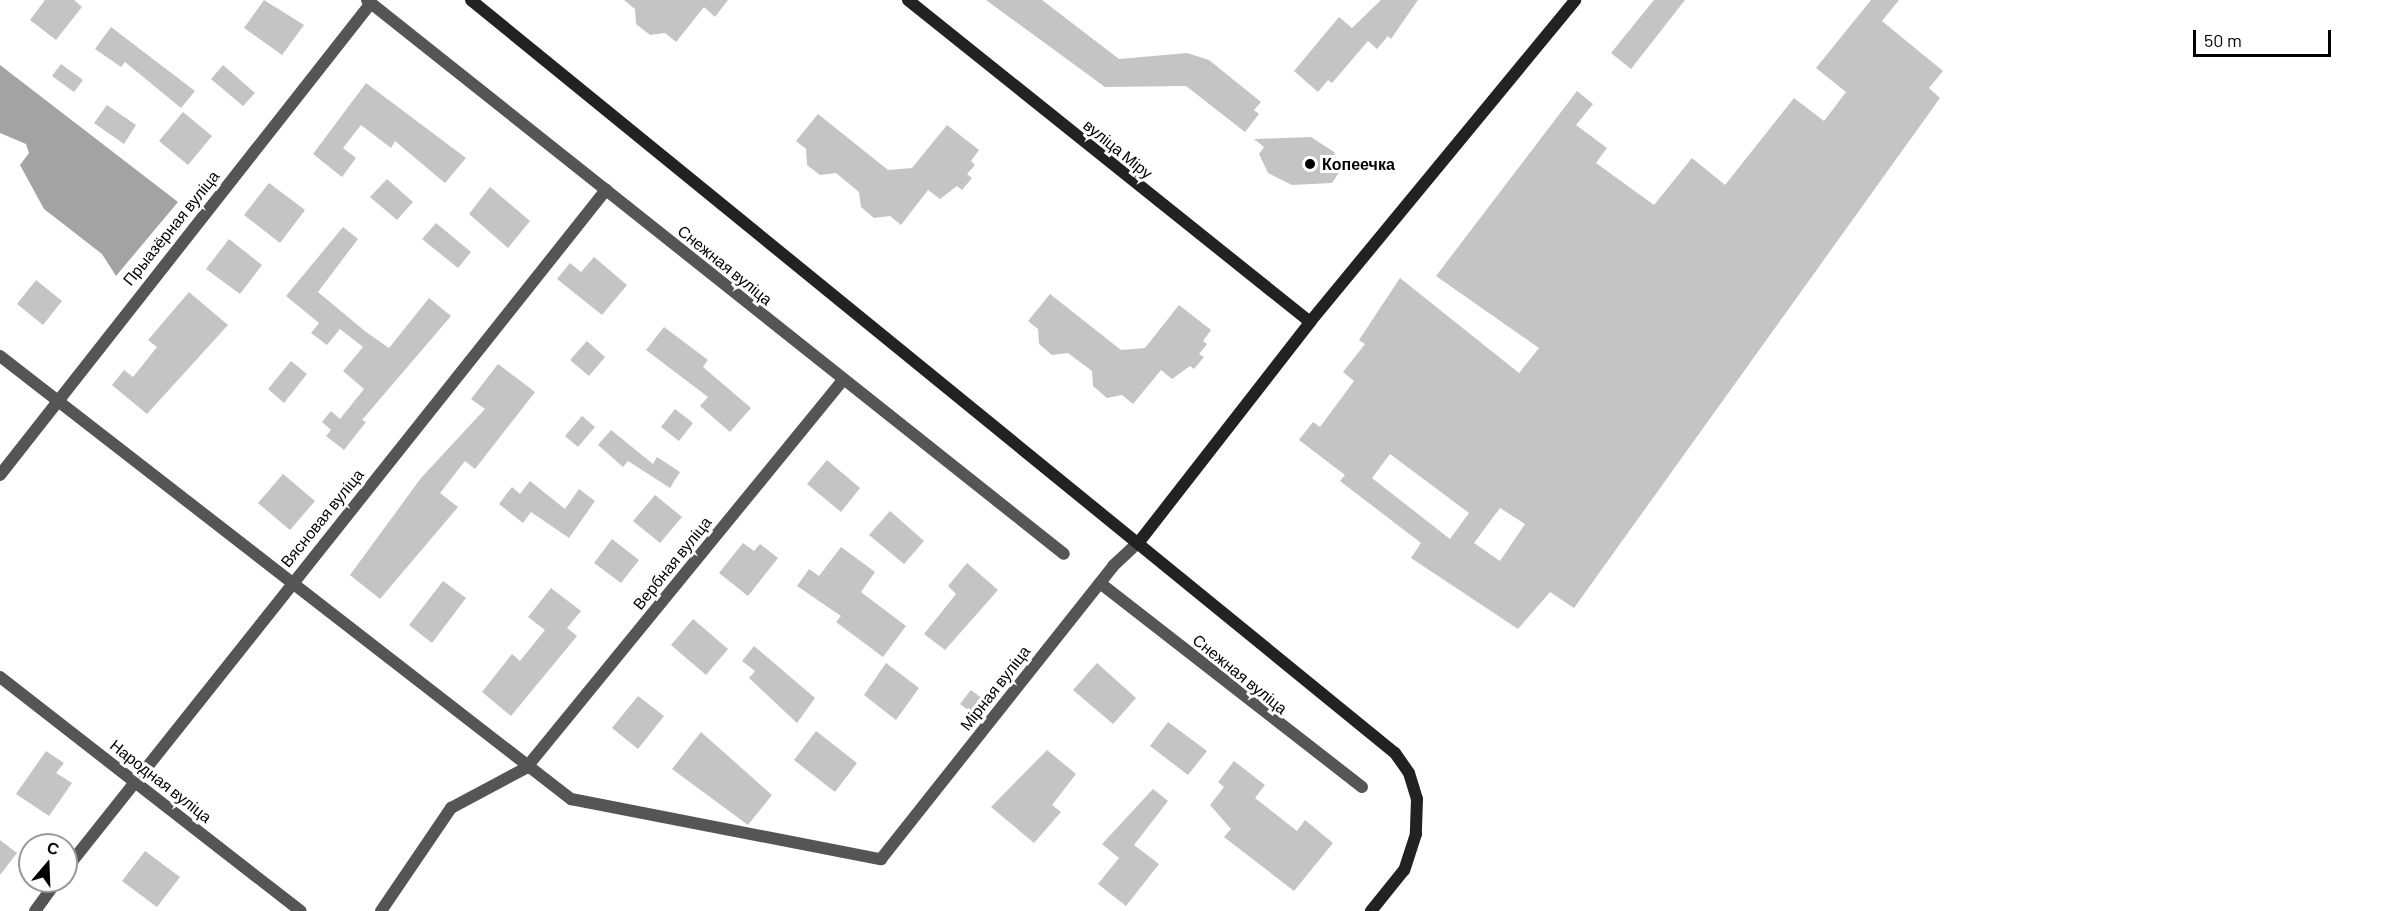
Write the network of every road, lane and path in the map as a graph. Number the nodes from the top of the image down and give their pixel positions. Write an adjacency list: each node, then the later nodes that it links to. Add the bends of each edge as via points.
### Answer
1 (471, 0): 11 (main road)
2 (908, 0): 6 (main road, вуліца Міру)
3 (1575, 0): 6 (main road)
4 (369, 2): 5 (street, Снежная вуліца); 9 (street, Прыазёрная вуліца)
5 (606, 190): 8 (street, Снежная вуліца); 13 (street, Вясновая вуліца)
6 (1310, 322): 11 (main road)
7 (0, 356): 9 (street)
8 (843, 380): 12 (street, Снежная вуліца); 16 (street, Вербная вуліца)
9 (55, 400): 10 (street, Прыазёрная вуліца); 13 (street)
10 (0, 475)
11 (1139, 542): 14 (street, Мірная вуліца); 24 (main road, via 1359,719 1409,773 1417,800 1416,834 1404,870)
12 (1064, 554)
13 (292, 583): 16 (street); 17 (street, Вясновая вуліца)
14 (1100, 583): 16 (street, Мірная вуліца, via 881,859 571,799); 18 (street, Снежная вуліца)
15 (0, 677): 17 (street, Народная вуліца)
16 (526, 768): 23 (street, via 452,808)
17 (132, 780): 19 (street, Вясновая вуліца); 22 (street, Народная вуліца)
18 (1362, 787)
19 (78, 853)
20 (48, 893): 21 (street)
21 (35, 911)
22 (301, 911)
23 (381, 911)
24 (1371, 911)

